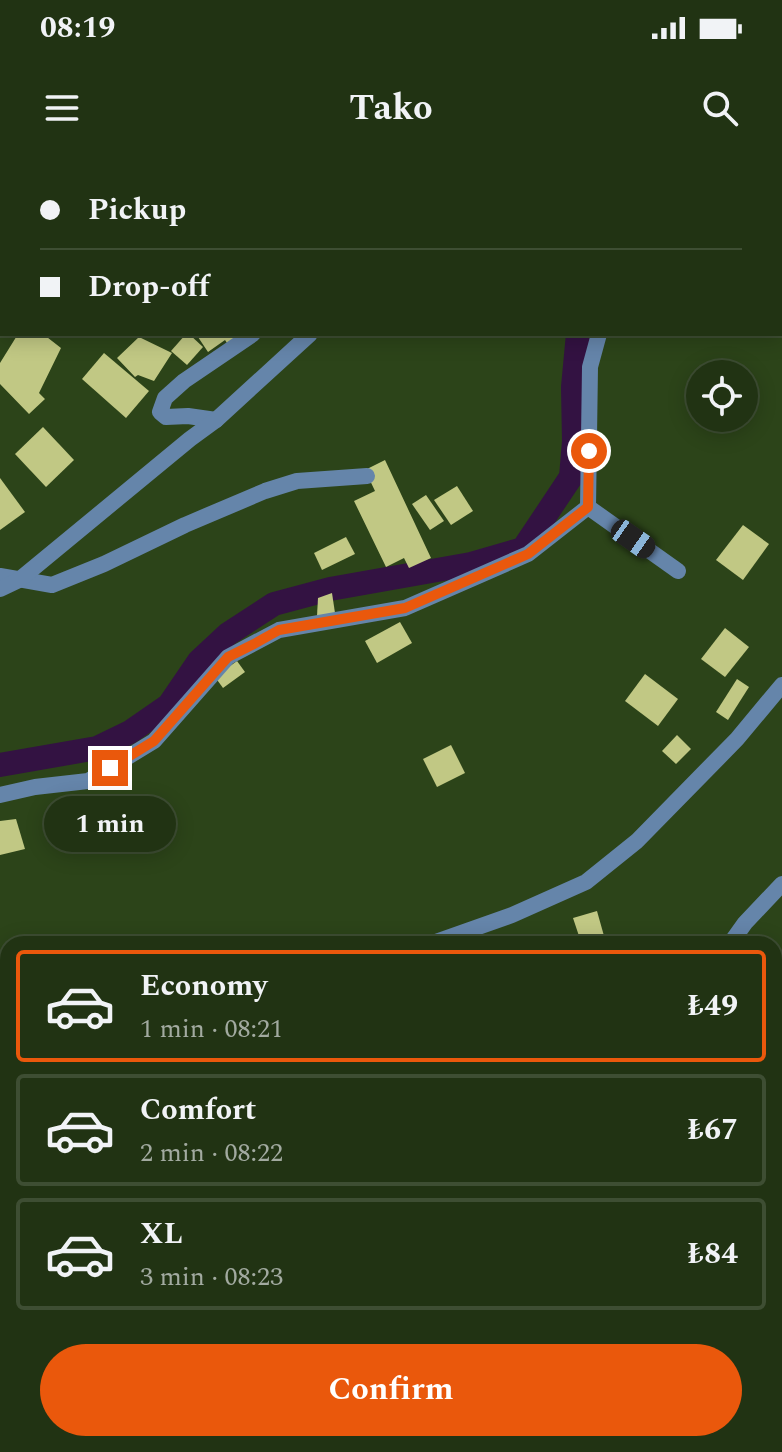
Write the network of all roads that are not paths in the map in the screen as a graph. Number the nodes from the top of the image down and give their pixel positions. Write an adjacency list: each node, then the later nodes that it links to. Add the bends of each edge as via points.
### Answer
1 (250, 336): 4 (street, via 184,381 165,398 160,412 166,417)
2 (308, 336): 4 (street)
3 (598, 336): 6 (street, via 590,367)
4 (216, 420): 9 (street)
5 (367, 476): 9 (street, via 297,481 52,585)
6 (588, 507): 7 (street); 12 (street, via 528,554 405,608 279,630 228,657 154,741 88,781)
7 (678, 571)
8 (0, 576): 9 (street)
9 (19, 580): 10 (street)
10 (0, 589)
11 (782, 685): 14 (street, via 637,841 586,882)
12 (0, 795)
13 (782, 884): 15 (street)
14 (453, 936)
15 (736, 936)

